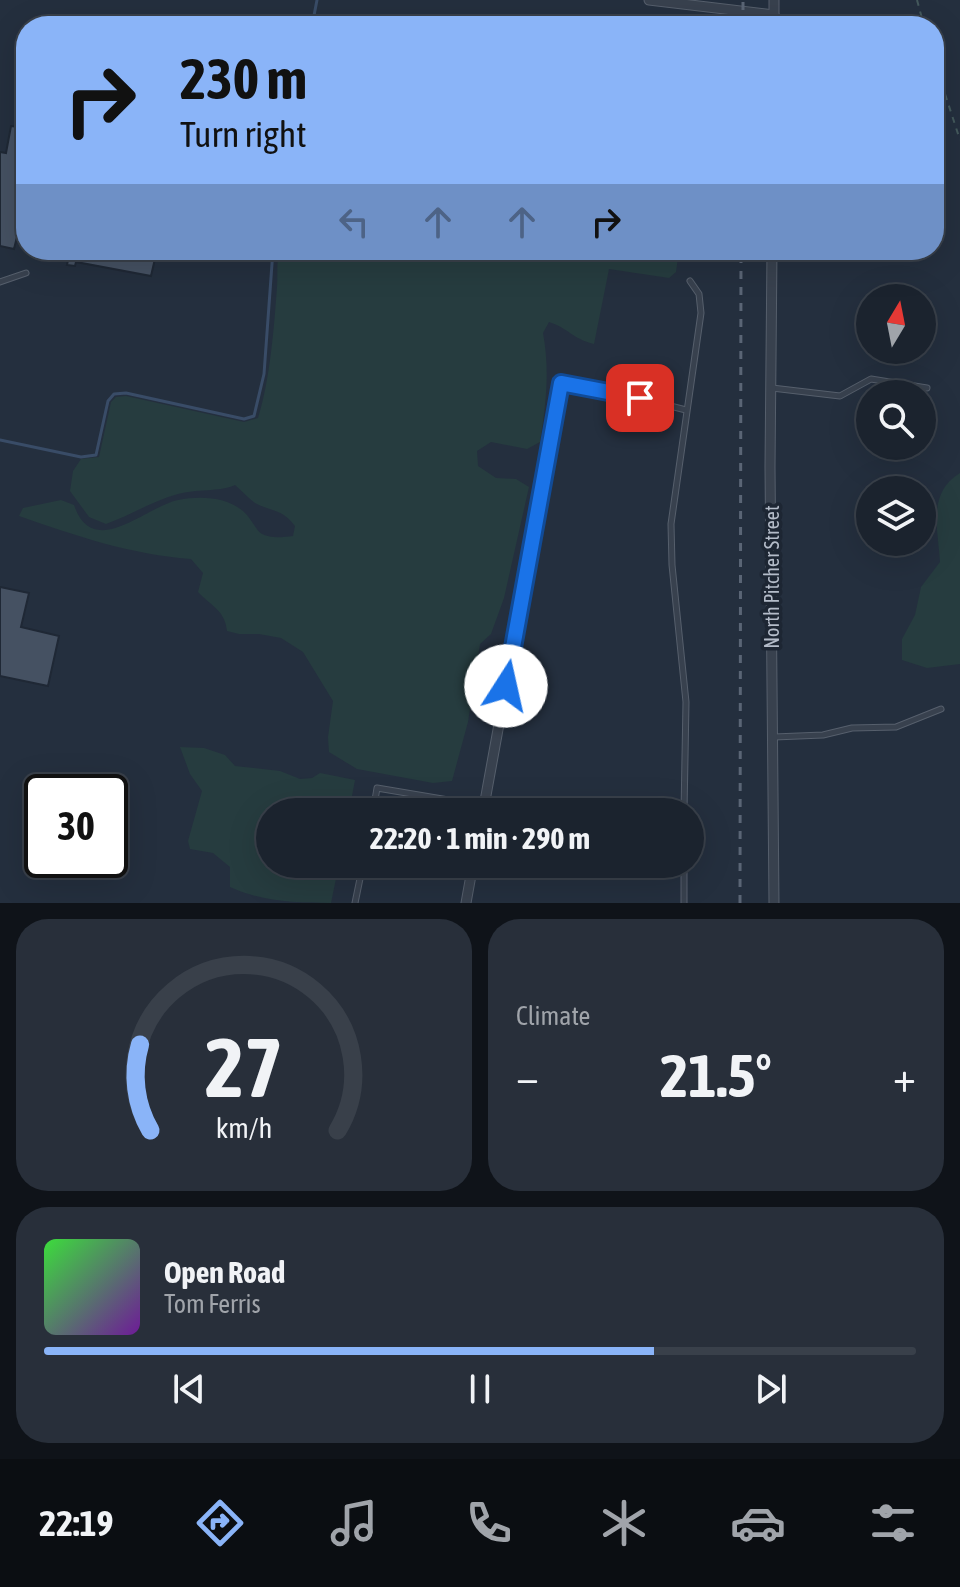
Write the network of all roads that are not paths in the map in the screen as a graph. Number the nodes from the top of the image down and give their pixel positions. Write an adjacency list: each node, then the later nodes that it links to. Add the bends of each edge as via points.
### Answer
1 (649, 0): 2 (street)
2 (749, 16)
3 (772, 260): 9 (street, North Pitcher Street)
4 (26, 273): 6 (lane)
5 (690, 281): 10 (lane, via 699,294 701,313)
6 (0, 282)
7 (561, 383): 10 (lane); 15 (street)
8 (856, 387): 9 (lane, via 840,396)
9 (771, 388): 12 (street, North Pitcher Street)
10 (686, 410): 16 (lane, via 671,524 686,702)
11 (941, 709): 12 (lane, via 896,727)
12 (773, 737): 23 (street, North Pitcher Street)
13 (375, 798): 14 (lane, via 377,788)
14 (427, 798)
15 (485, 798)
16 (684, 798)
17 (360, 878): 20 (lane)
18 (470, 878): 21 (street)
19 (684, 878): 22 (lane)
20 (355, 903)
21 (466, 903)
22 (684, 903)
23 (774, 903)

